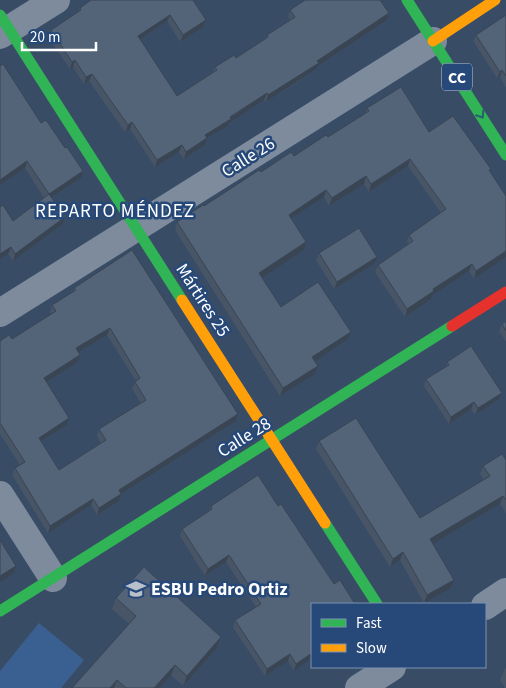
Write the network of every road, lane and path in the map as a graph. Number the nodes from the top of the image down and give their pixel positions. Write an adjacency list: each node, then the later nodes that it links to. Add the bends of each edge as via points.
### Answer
1 (56, 0): 4 (street)
2 (407, 0): 5 (street, CC)
3 (495, 0): 5 (street, Calle 26)
4 (3, 27): 7 (street, Mártires 25)
5 (433, 41): 6 (street, CC, one-way to 6); 7 (street, Calle 26)
6 (506, 154)
7 (136, 228): 9 (street, Calle 26); 10 (street, Mártires 25)
8 (506, 292): 10 (street, Calle 28)
9 (0, 313)
10 (272, 440): 12 (street, Calle 28); 14 (street, Mártires 25)
11 (0, 494): 12 (street)
12 (53, 578): 16 (street, Calle 28)
13 (506, 592): 15 (street)
14 (376, 603)
15 (486, 605)
16 (0, 611)
17 (390, 668): 18 (street)
18 (359, 688)

